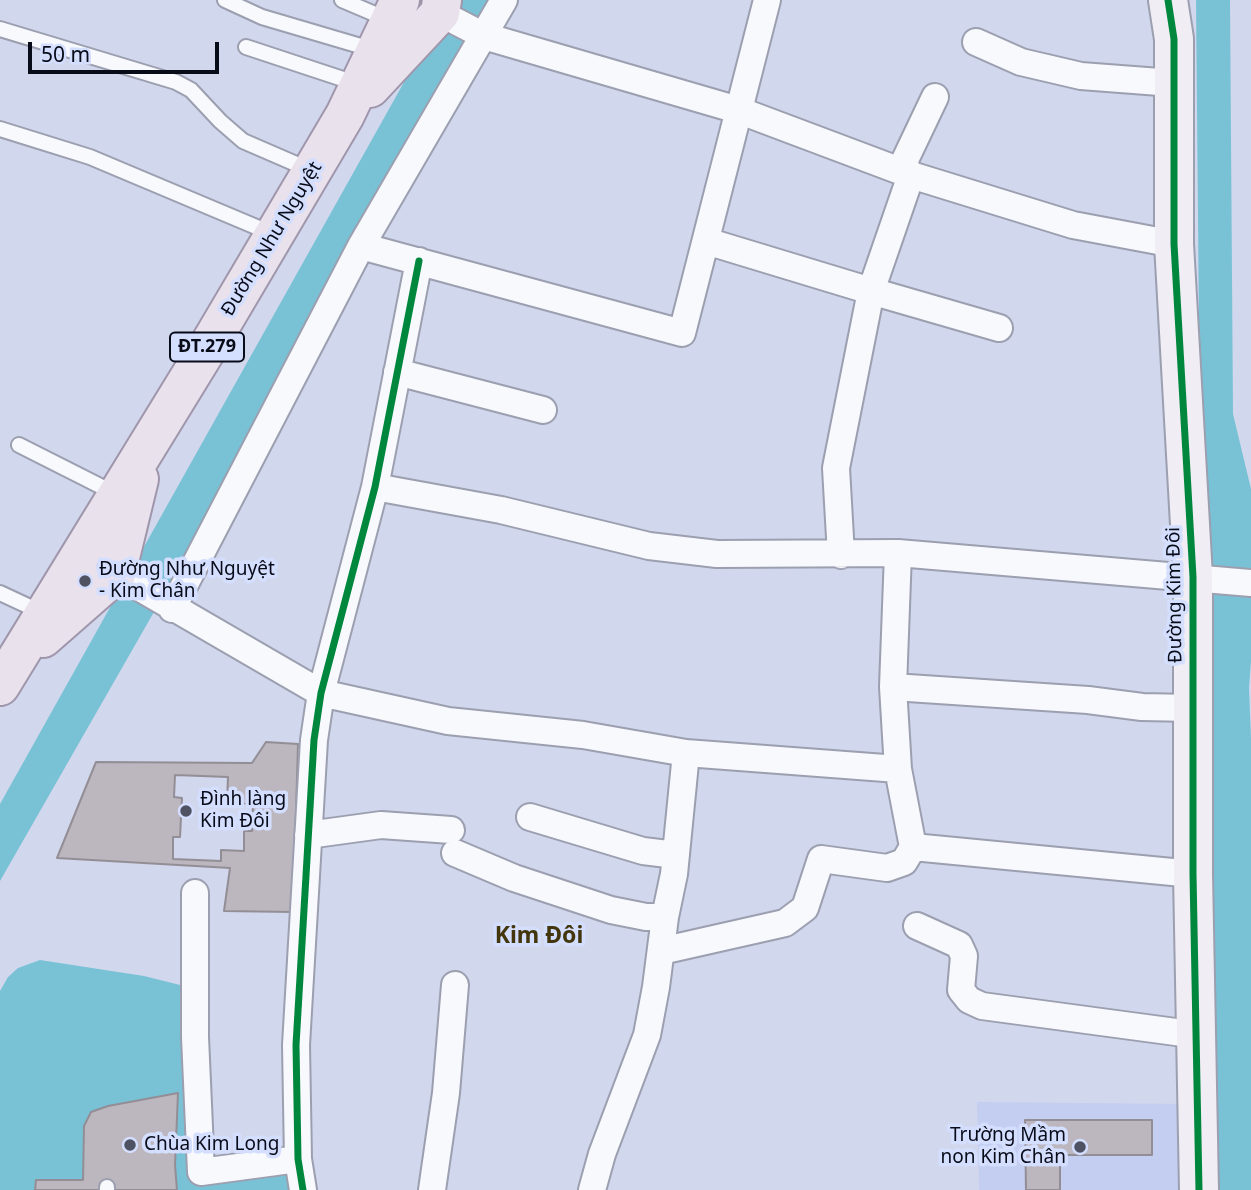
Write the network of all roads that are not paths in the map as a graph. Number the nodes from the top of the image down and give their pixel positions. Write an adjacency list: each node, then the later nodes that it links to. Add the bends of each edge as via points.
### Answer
1 (225, 0): 7 (lane, via 262,17)
2 (342, 0): 7 (lane)
3 (504, 0): 9 (street)
4 (767, 0): 15 (street)
5 (1168, 0): 12 (street, Đường Kim Đôi)
6 (441, 6): 9 (street); 14 (main road)
7 (389, 24): 14 (main road, Đường Như Nguyệt / ĐT.279)
8 (0, 29): 17 (lane, via 176,82 191,90 243,141)
9 (484, 36): 15 (street); 22 (street)
10 (976, 42): 12 (street, via 1021,62 1081,76)
11 (246, 47): 14 (lane)
12 (1174, 83): 21 (street, Đường Kim Đôi)
13 (935, 97): 18 (street, via 905,160)
14 (352, 100): 17 (main road, Đường Như Nguyệt / ĐT.279)
15 (738, 110): 18 (street); 20 (street)
16 (0, 129): 19 (lane, via 90,157)
17 (312, 171): 19 (main road, Đường Như Nguyệt / ĐT.279)
18 (911, 175): 21 (street, via 1073,225); 24 (street)
19 (274, 234): 29 (main road, Đường Như Nguyệt / ĐT.279)
20 (706, 241): 23 (street, via 682,333); 24 (street)
21 (1174, 244): 35 (street, Đường Kim Đôi)
22 (361, 246): 23 (street); 38 (street)
23 (419, 261): 26 (street)
24 (871, 292): 25 (street); 33 (street, via 836,468)
25 (999, 328)
26 (397, 372): 27 (street); 30 (street)
27 (543, 410)
28 (19, 445): 31 (lane)
29 (146, 449): 31 (main road, Đường Như Nguyệt / ĐT.279); 34 (main road)
30 (375, 486): 33 (street, via 501,510 649,546 717,554); 42 (street)
31 (117, 495): 39 (main road, Đường Như Nguyệt / ĐT.279)
32 (898, 553): 33 (street); 35 (street); 41 (street)
33 (841, 555)
34 (116, 574): 38 (street); 40 (main road)
35 (1201, 578): 36 (street); 43 (street, Đường Kim Đôi)
36 (1249, 583)
37 (0, 593): 39 (lane)
38 (172, 609): 42 (street)
39 (44, 614): 40 (main road, Đường Như Nguyệt / ĐT.279)
40 (6, 675)
41 (893, 687): 43 (street); 45 (street)
42 (321, 693): 44 (street, via 448,721); 47 (street)
43 (1192, 708): 50 (street, Đường Kim Đôi)
44 (686, 752): 45 (street); 49 (street)
45 (898, 769): 48 (street)
46 (530, 817): 49 (street, via 643,851)
47 (308, 835): 52 (street, via 381,825 453,841 514,878 611,910); 57 (street, via 296,1045)
48 (913, 847): 50 (street); 54 (street, via 904,862 887,868 821,859 805,908 785,923)
49 (676, 855): 52 (street)
50 (1193, 874): 56 (street, Đường Kim Đôi)
51 (195, 893): 57 (street, via 194,1025 201,1172)
52 (665, 916): 54 (street)
53 (917, 926): 56 (street, via 959,945 964,956 961,990 982,1006)
54 (661, 950): 60 (street, via 647,1035)
55 (455, 985): 59 (street)
56 (1198, 1035): 61 (street, Đường Kim Đôi)
57 (298, 1159): 58 (street)
58 (303, 1190)
59 (432, 1190)
60 (592, 1190)
61 (1199, 1190)

